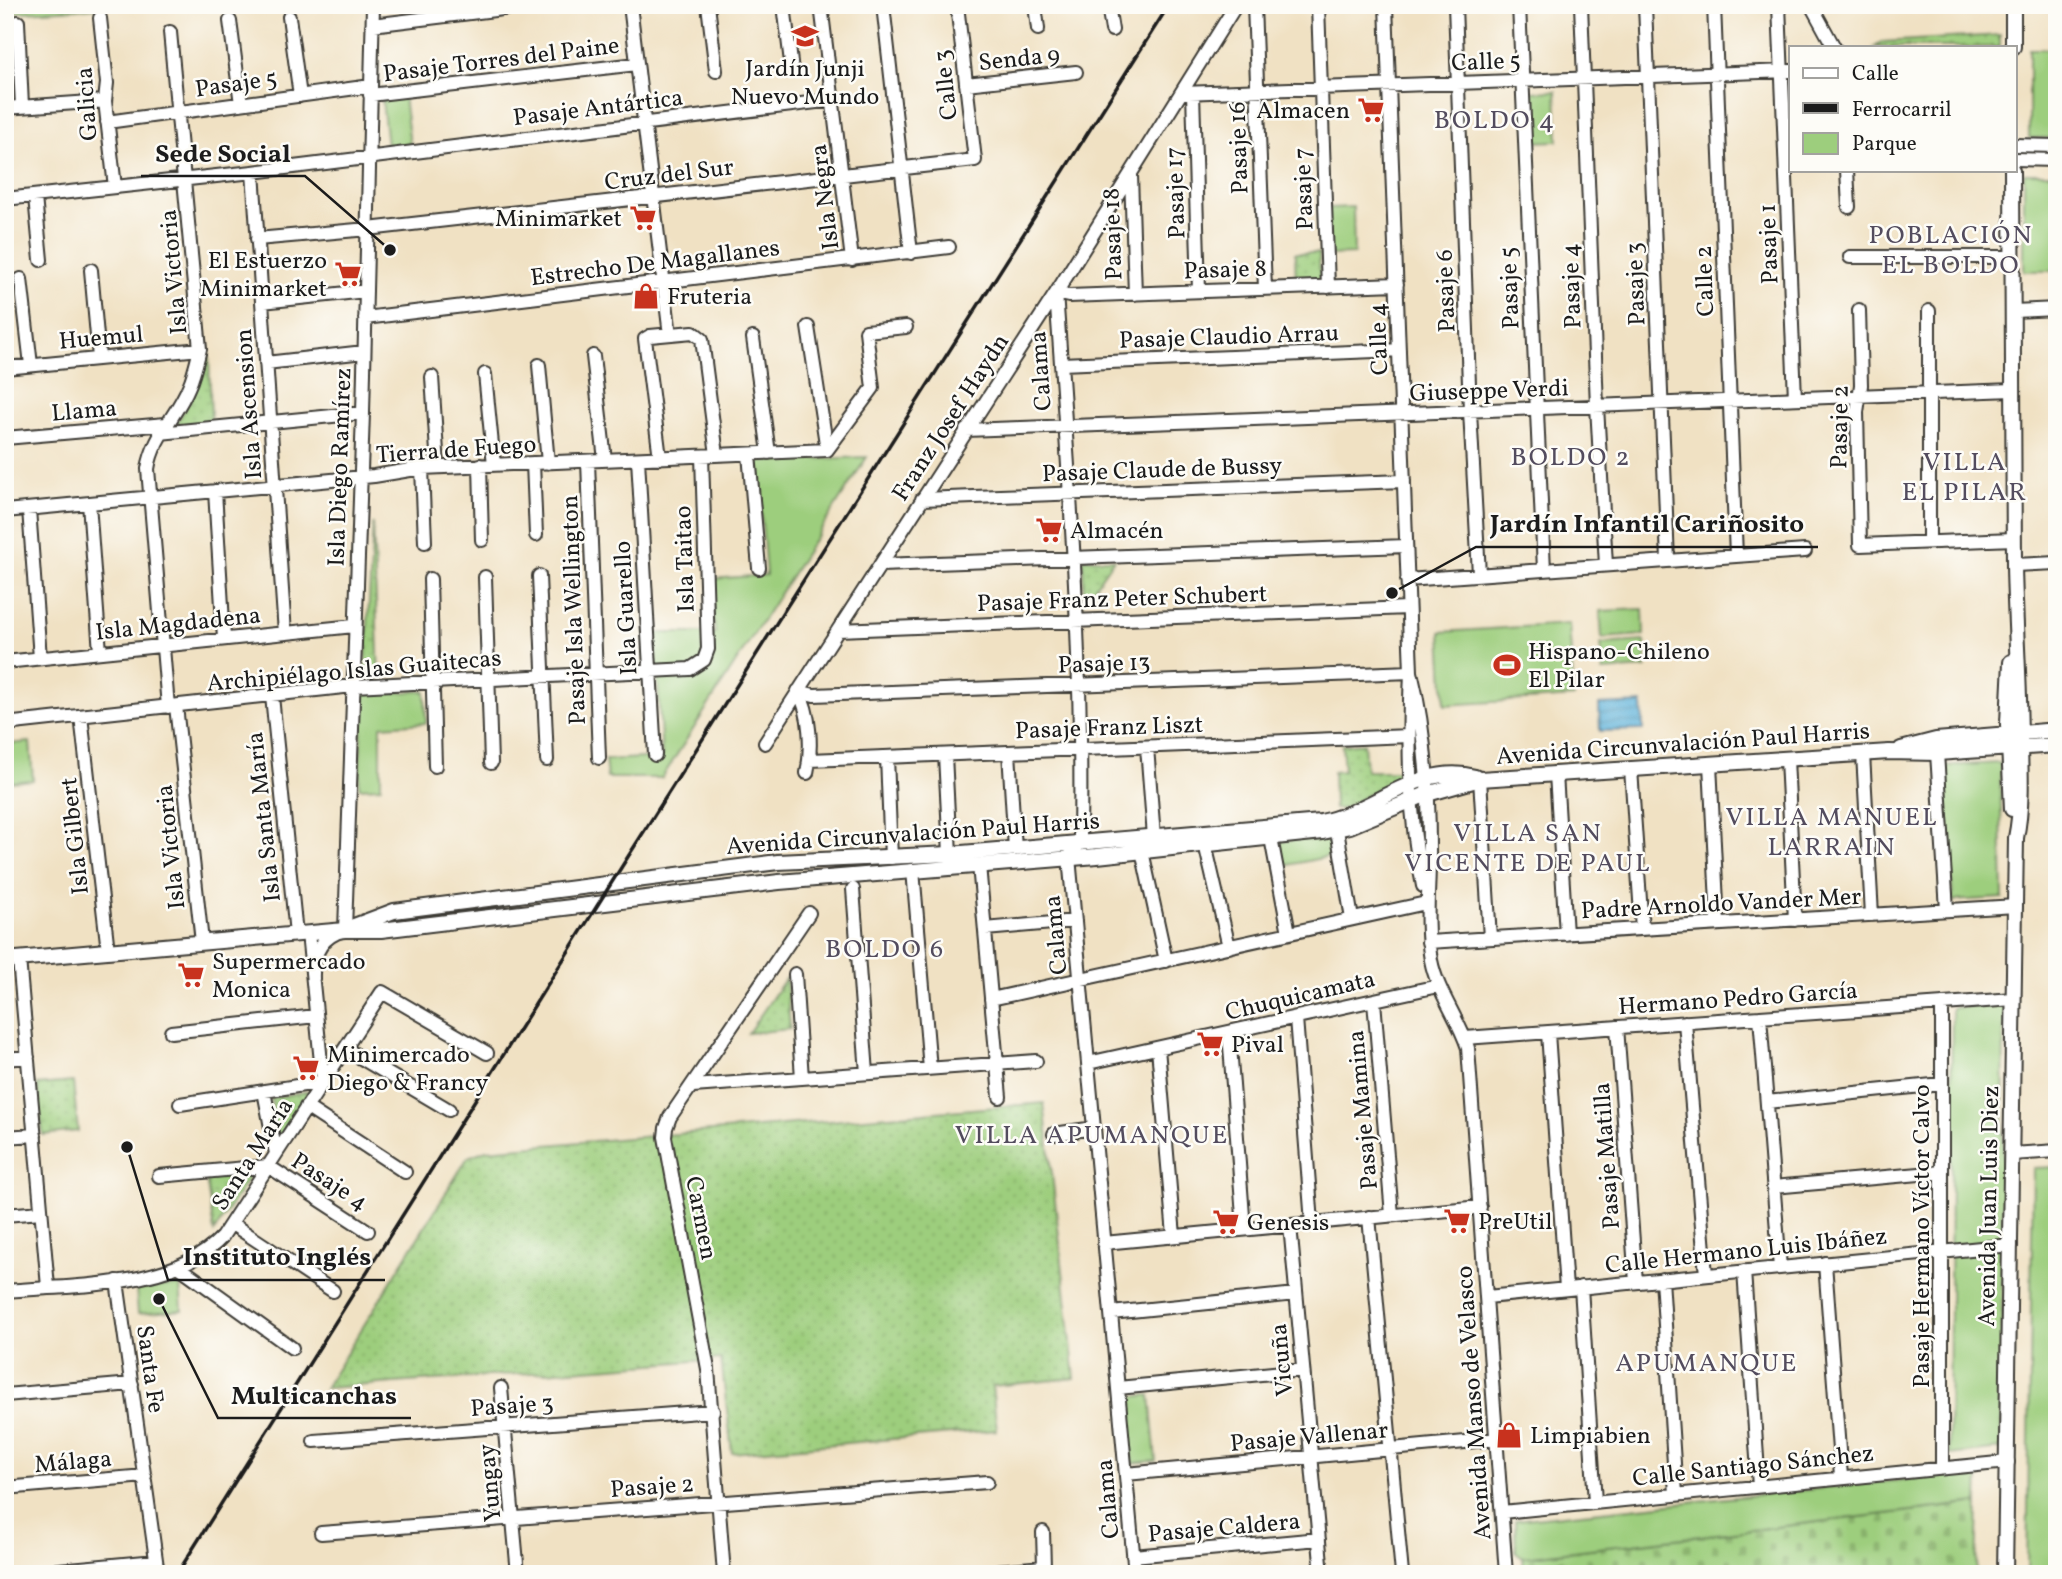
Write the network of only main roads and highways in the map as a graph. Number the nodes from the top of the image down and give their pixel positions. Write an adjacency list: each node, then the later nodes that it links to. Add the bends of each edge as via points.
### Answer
1 (2013, 5): 2 (main road)
2 (2013, 46)
3 (2012, 172): 5 (main road, Avenida Juan Luis Diez, via 2015,627 2008,696)
4 (2057, 730): 5 (main road, Avenida Circunvalación Paul Harris)
5 (2014, 733): 7 (main road, Avenida Juan Luis Diez); 8 (main road, Avenida Circunvalación Paul Harris, via 1936,740)
6 (2057, 745): 7 (main road, Avenida Circunvalación Paul Harris)
7 (2014, 748): 8 (main road, Avenida Circunvalación Paul Harris); 12 (main road, Avenida Juan Luis Diez)
8 (1889, 752): 9 (main road, Avenida Circunvalación Paul Harris)
9 (1480, 779): 10 (main road, Avenida Circunvalación Paul Harris, via 1420,796 1337,830 779,882 380,930); 10 (main road, Avenida Circunvalación Paul Harris, via 1457,774 1426,778 1334,820 950,854 778,862 394,911)
10 (345, 929): 11 (main road, Avenida Circunvalación Paul Harris)
11 (12, 960)
12 (2005, 1574)

